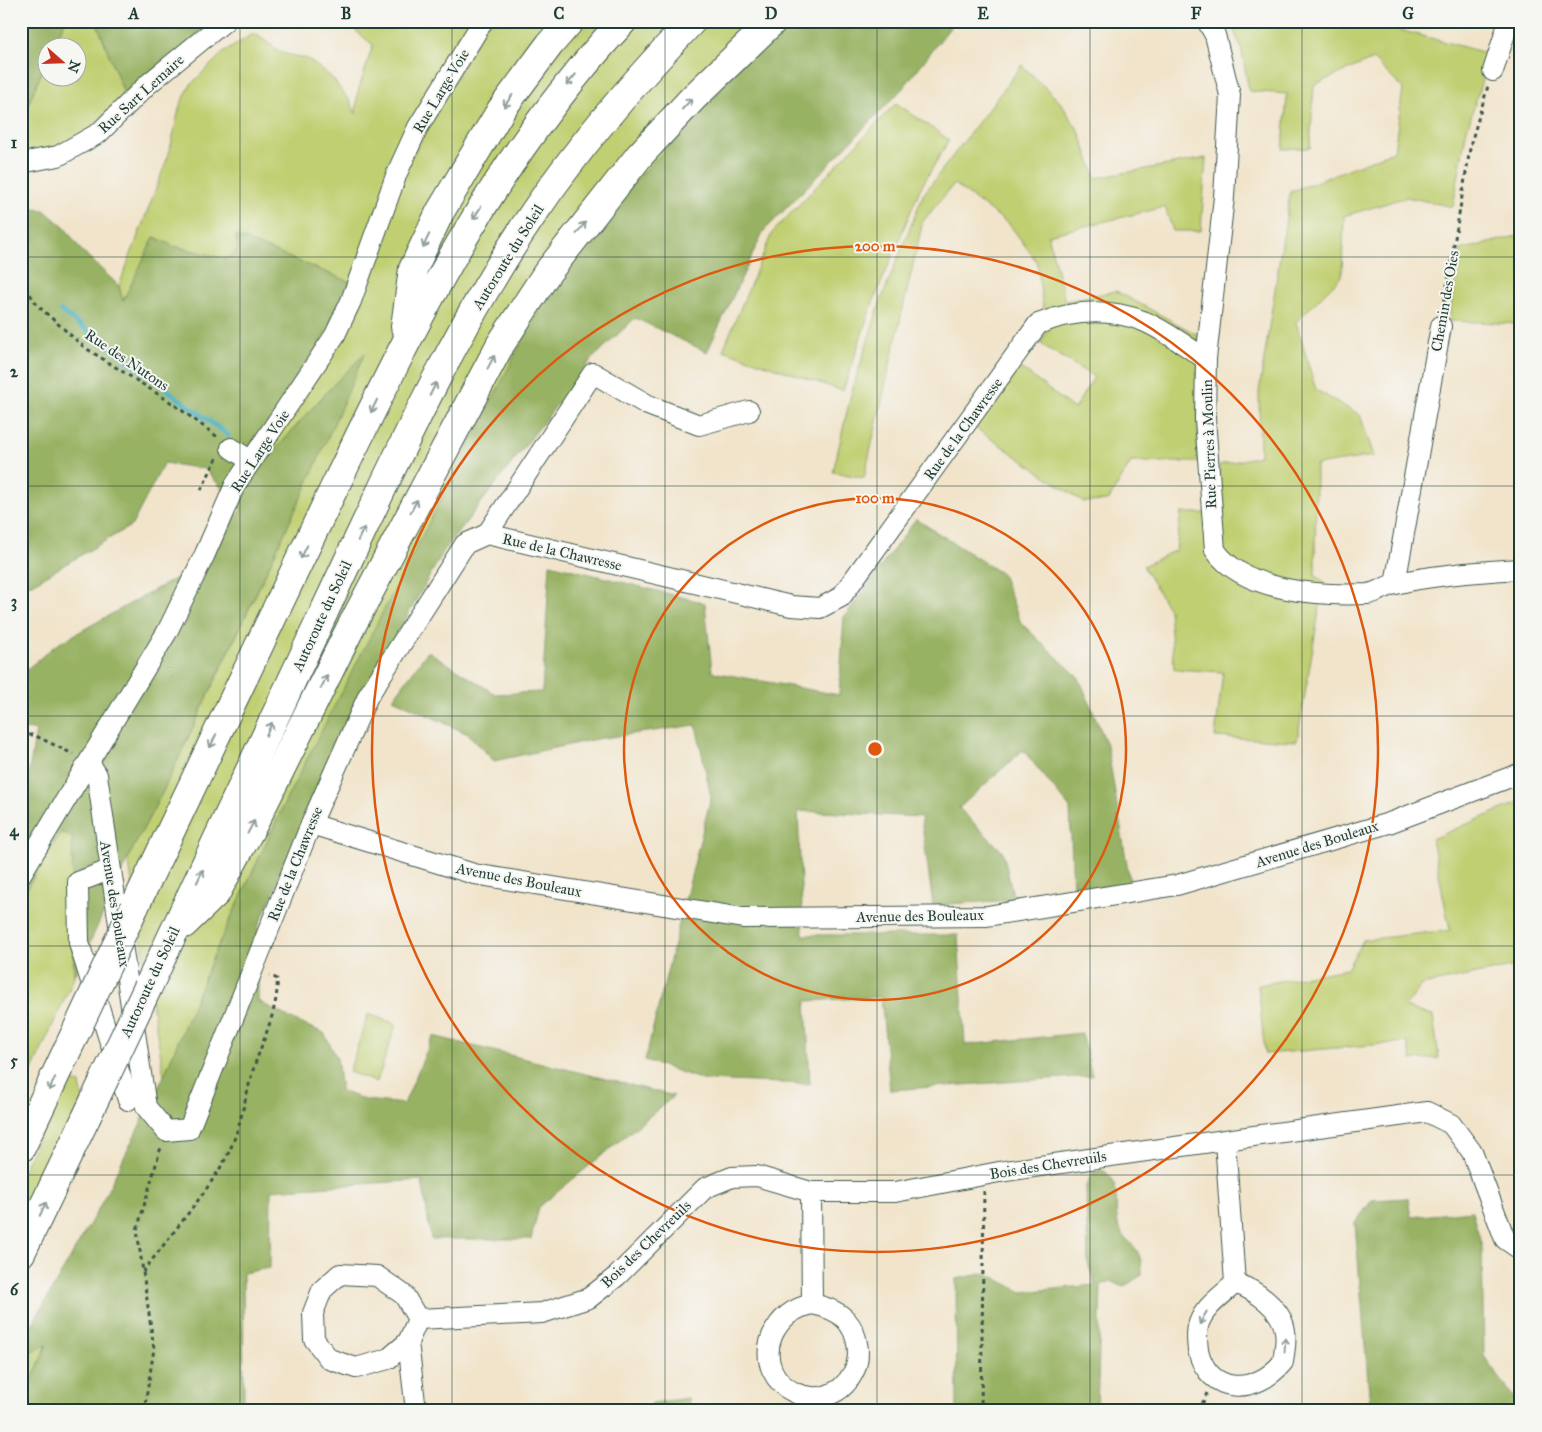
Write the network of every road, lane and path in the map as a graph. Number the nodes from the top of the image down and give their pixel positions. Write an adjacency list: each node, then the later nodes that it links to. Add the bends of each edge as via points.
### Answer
1 (225, 21): 10 (street, Rue Sart Lemaire, via 146,86 99,133 58,156)
2 (482, 21): 17 (street, Rue Large Voie, via 418,128 397,172 351,301 335,335)
3 (570, 21): 13 (highway, one-way to 13, via 501,110 440,212 413,269)
4 (623, 21): 13 (highway, one-way to 13, via 549,107 501,174)
5 (692, 21): 28 (highway, Autoroute du Soleil, one-way to 5, via 354,549 484,292 535,210 595,129)
6 (773, 21): 28 (highway, one-way to 6, via 216,893 445,448 500,345 547,273 640,155 693,98)
7 (1207, 21): 14 (street, Rue Pierres à Moulin, via 1216,35 1230,94 1224,197)
8 (1509, 21): 9 (street)
9 (1493, 71): 12 (path, Chemin des Oies, via 1471,143)
10 (21, 163)
11 (21, 281): 16 (path, Rue des Nutons, via 38,306 84,347 172,403)
12 (1441, 326): 21 (street, Chemin des Oies)
13 (402, 346): 33 (highway, one-way to 33, bridge)
14 (1206, 359): 19 (street, Rue de la Chawresse, via 1144,321 1118,315 1087,311 1057,316 1038,324 841,597 820,608 791,606); 21 (street, Rue Pierres à Moulin, via 1205,419 1212,534 1214,550 1221,560 1269,585 1291,591 1369,594)
15 (749, 411): 19 (street, via 699,426 648,405 593,373)
16 (228, 445): 17 (street); 18 (path)
17 (251, 460): 23 (street, Rue Large Voie, via 235,485 206,554 167,632)
18 (201, 490)
19 (487, 534): 25 (street, Rue de la Chawresse, via 465,544 368,696)
20 (1521, 569): 21 (street, Rue Pierres à Moulin)
21 (1395, 584)
22 (21, 735): 23 (path, via 34,736)
23 (89, 762): 26 (street, Avenue des Bouleaux, via 97,775); 27 (street, Rue Large Voie)
24 (1521, 773): 25 (street, Avenue des Bouleaux, via 1389,823 1178,886 987,916 743,918 474,874)
25 (311, 824): 29 (street, Rue de la Chawresse)
26 (110, 870): 30 (street, Avenue des Bouleaux); 30 (street, via 78,882 79,944)
27 (21, 874)
28 (172, 936): 37 (highway, Autoroute du Soleil, one-way to 28, bridge)
29 (254, 967): 31 (street, Rue de la Chawresse, via 189,1129); 38 (path, via 276,979 277,990 246,1091 245,1109 223,1164)
30 (137, 1104): 31 (street)
31 (166, 1132): 38 (path, via 137,1230)
32 (1225, 1140): 34 (street, Bois des Chevreuils); 36 (street, Bois des Chevreuils, via 1427,1112 1451,1124 1472,1152 1505,1239); 39 (street)
33 (21, 1148)
34 (984, 1175): 35 (street, Bois des Chevreuils, via 895,1192); 45 (path)
35 (811, 1192): 40 (street); 41 (street, Bois des Chevreuils, via 757,1176 732,1177 705,1188 617,1276 588,1298 542,1313)
36 (1521, 1250)
37 (21, 1253)
38 (143, 1272): 43 (path, via 154,1349)
39 (1235, 1283): 39 (street, one-way to 39, via 1212,1304 1199,1322 1197,1343 1208,1374 1221,1382 1246,1387 1261,1382 1283,1362 1285,1330 1280,1315 1253,1291)
40 (812, 1304): 40 (street, via 788,1313 775,1329 768,1348 769,1362 775,1376 789,1390 808,1398 822,1398 838,1390 853,1374 858,1357 856,1337 845,1319)
41 (418, 1319): 42 (street); 42 (street, via 404,1295 377,1276 340,1274 322,1290 313,1313 314,1339 330,1359 356,1368 388,1359)
42 (408, 1342): 44 (street)
43 (144, 1411)
44 (416, 1411)
45 (981, 1411)

